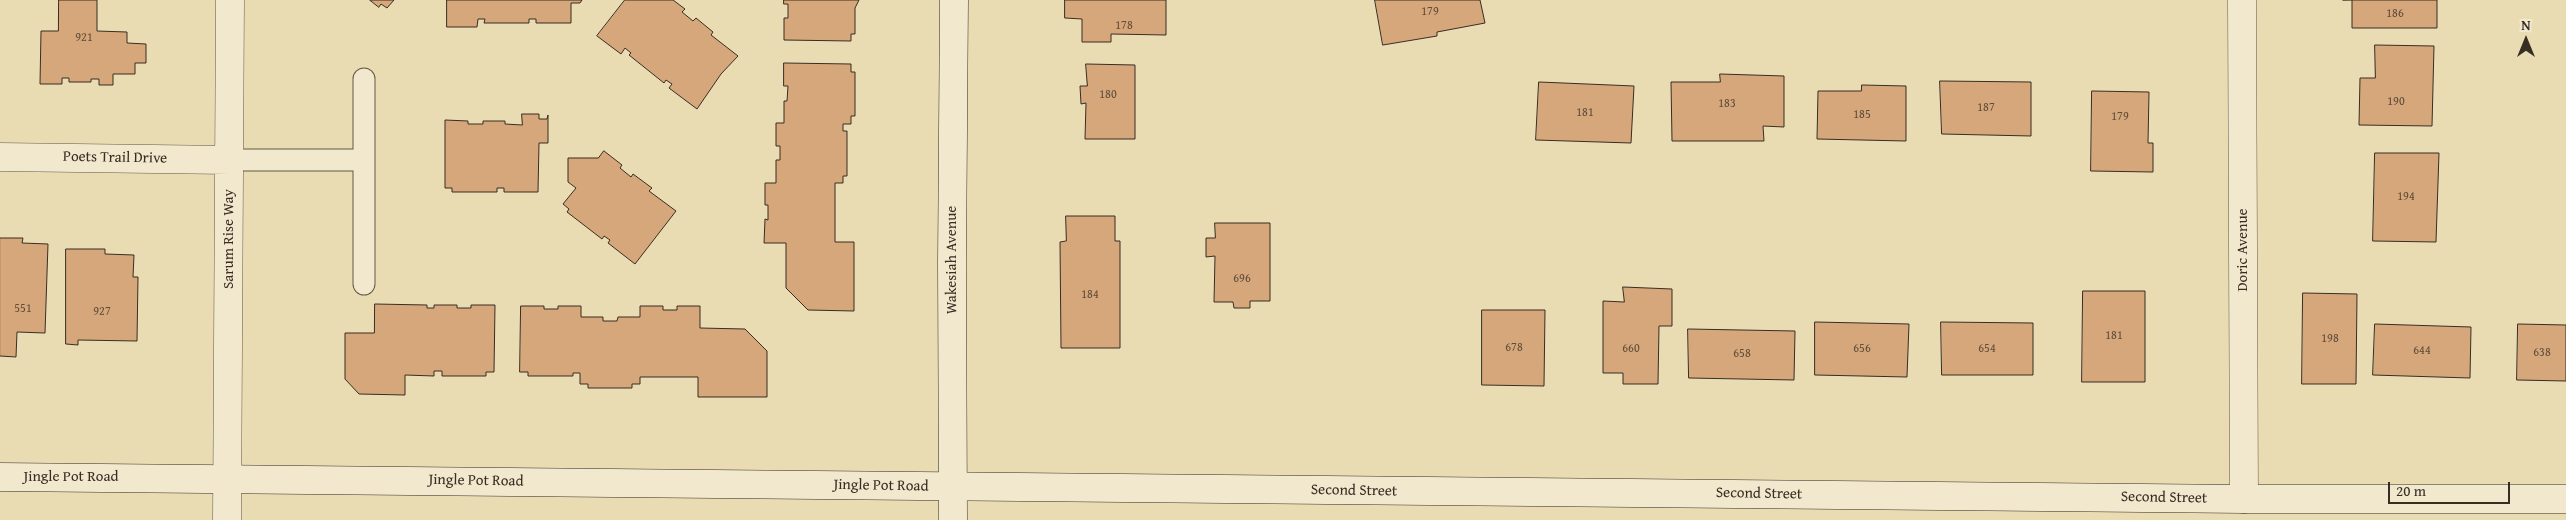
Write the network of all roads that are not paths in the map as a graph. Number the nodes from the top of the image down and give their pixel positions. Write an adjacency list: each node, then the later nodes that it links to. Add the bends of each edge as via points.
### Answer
1 (230, 0): 6 (street, Sarum Rise Way)
2 (954, 0): 11 (street, Wakesiah Avenue)
3 (2242, 0): 12 (street, Doric Avenue)
4 (364, 79): 7 (lane)
5 (0, 157): 6 (street, Poets Trail Drive)
6 (229, 160): 7 (lane); 10 (street, Sarum Rise Way)
7 (364, 160): 8 (lane)
8 (364, 284)
9 (0, 477): 10 (street, Jingle Pot Road)
10 (228, 478): 11 (street, Jingle Pot Road); 14 (street, Sarum Rise Way)
11 (953, 487): 12 (street, Second Street); 15 (street, Wakesiah Avenue)
12 (2244, 499): 13 (street, Second Street)
13 (2566, 499)
14 (227, 520)
15 (953, 520)

